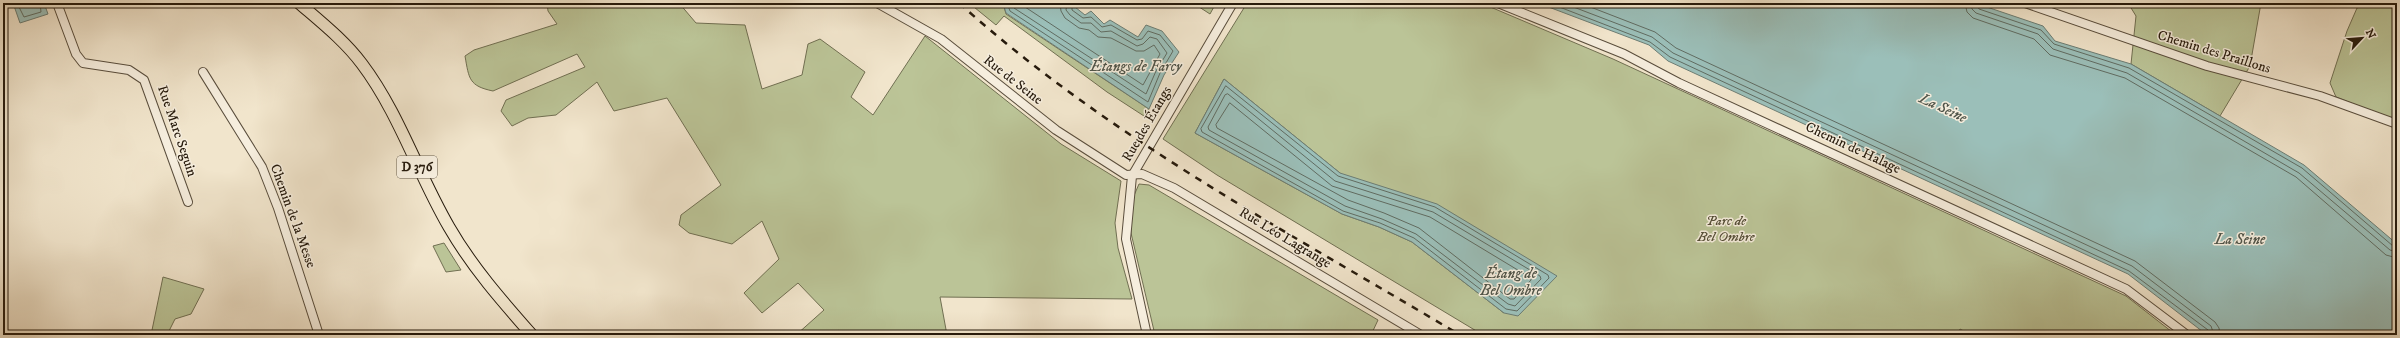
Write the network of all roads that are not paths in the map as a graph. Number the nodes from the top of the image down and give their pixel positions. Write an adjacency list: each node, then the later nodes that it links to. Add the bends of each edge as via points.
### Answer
1 (57, 3): 10 (street, Rue Marc Seguin, via 78,59 89,66 130,70 144,80)
2 (299, 3): 12 (main road, D 376, via 362,64 385,100 449,228 479,271)
3 (877, 3): 9 (street, Rue de Seine, via 941,39 1056,130 1126,175)
4 (1233, 3): 9 (street, Rue des Étangs)
5 (1498, 3): 15 (street, Chemin de Halage, via 1624,54 1679,83 2126,289)
6 (2025, 3): 8 (street, Chemin des Praillons, via 2207,66 2320,96)
7 (203, 72): 11 (street, Chemin de la Messe, via 262,167)
8 (2397, 124)
9 (1132, 176): 13 (street, via 1126,239); 14 (street, Rue Léo Lagrange, via 1142,174 1151,177 1206,206)
10 (188, 202)
11 (319, 335)
12 (532, 335)
13 (1147, 335)
14 (1421, 335)
15 (2187, 335)

